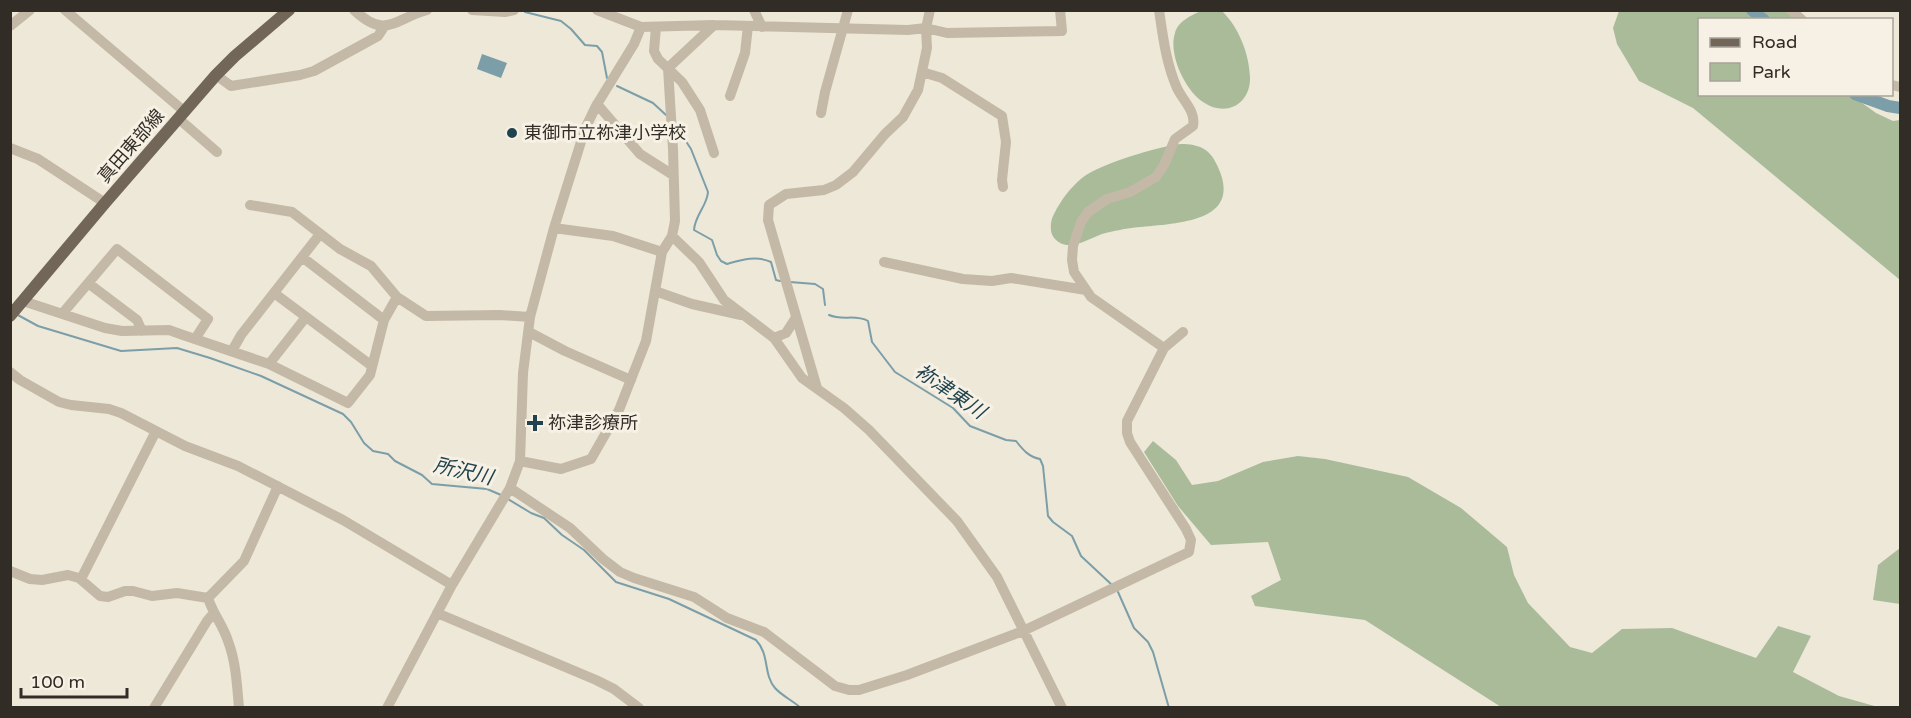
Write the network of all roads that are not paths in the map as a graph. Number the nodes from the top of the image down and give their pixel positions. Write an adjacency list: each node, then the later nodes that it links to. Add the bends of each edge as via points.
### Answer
1 (30, 10): 15 (street)
2 (65, 10): 29 (street)
3 (289, 10): 25 (main road, 真田東部線)
4 (354, 10): 17 (street, via 373,25)
5 (427, 10): 17 (street)
6 (472, 10): 7 (street)
7 (514, 10)
8 (597, 10): 18 (street)
9 (754, 10): 20 (street)
10 (848, 10): 21 (street)
11 (930, 10): 22 (street)
12 (1060, 10): 22 (street, via 1062,31 947,33)
13 (1159, 10): 44 (street, via 1167,60 1181,96 1191,109 1193,126 1175,139 1156,177 1130,192 1107,199 1092,208 1081,222 1072,260 1077,279)
14 (714, 25): 16 (street); 19 (street); 23 (street)
15 (10, 26)
16 (748, 26): 20 (street); 26 (street, via 746,53)
17 (384, 27): 25 (street, via 378,36 300,75 231,86)
18 (641, 27): 19 (street); 27 (street)
19 (656, 27): 23 (street, via 654,51)
20 (762, 27): 21 (street)
21 (844, 28): 22 (street); 28 (street)
22 (926, 28): 24 (street)
23 (668, 68): 32 (street, via 700,110); 33 (street)
24 (922, 72): 34 (street, via 942,78 1002,116 1006,142); 53 (street, via 918,90 903,117 853,172 824,190 786,194 769,205 768,220)
25 (216, 75): 29 (main road, 真田東部線)
26 (730, 96)
27 (597, 104): 33 (street, via 640,154); 37 (street, via 585,129)
28 (821, 113)
29 (182, 116): 31 (street); 35 (main road, 真田東部線)
30 (10, 148): 35 (street, via 38,159)
31 (217, 152)
32 (714, 153)
33 (673, 175): 39 (street)
34 (1003, 187)
35 (105, 203): 48 (main road, 真田東部線)
36 (249, 205): 38 (street, via 292,212)
37 (554, 228): 40 (street, via 613,236); 52 (street)
38 (320, 234): 41 (street); 47 (street, via 371,266)
39 (672, 236): 40 (street); 50 (street, via 699,262 724,300)
40 (662, 252): 45 (street)
41 (302, 257): 46 (street); 54 (street)
42 (884, 262): 44 (street, via 963,279 1011,278)
43 (88, 283): 49 (street); 55 (street, via 137,320); 59 (street, via 117,249 208,320)
44 (1086, 290): 60 (street)
45 (655, 291): 50 (street); 65 (street, via 646,341)
46 (274, 293): 51 (street); 61 (street)
47 (397, 297): 52 (street, via 426,316); 54 (street)
48 (17, 308): 49 (street, via 34,306)
49 (62, 314): 55 (street, via 105,328)
50 (742, 315): 58 (street)
51 (306, 317): 62 (street); 63 (street)
52 (530, 317): 56 (street)
53 (795, 318): 58 (street, via 786,333); 66 (street)
54 (384, 320): 63 (street)
55 (142, 331): 59 (street, via 169,330)
56 (529, 332): 65 (street); 68 (street, via 523,373)
57 (1183, 332): 60 (street)
58 (774, 338): 66 (street, via 802,378)
59 (195, 339): 61 (street)
60 (1164, 348): 77 (street, via 1127,421 1127,433 1186,529 1191,540 1189,552)
61 (232, 351): 62 (street)
62 (269, 364): 63 (street, via 348,403 370,375)
63 (372, 366)
64 (10, 372): 67 (street, via 59,402 122,413)
65 (631, 380): 68 (street, via 591,459 561,469)
66 (817, 388): 77 (street, via 869,430 957,521 997,577)
67 (156, 431): 69 (street); 72 (street)
68 (520, 461): 70 (street)
69 (278, 486): 73 (street); 74 (street, via 244,561)
70 (510, 488): 73 (street); 77 (street, via 570,528 620,572 694,597 728,618 764,632 835,686 849,690 907,675)
71 (10, 571): 72 (street, via 30,579 68,575)
72 (81, 579): 74 (street, via 100,596 133,591 152,596 177,593)
73 (452, 585): 75 (street)
74 (208, 598): 76 (street)
75 (437, 613): 80 (street); 81 (street, via 614,688)
76 (213, 614): 78 (street); 79 (street, via 228,639)
77 (1023, 631): 82 (street)
78 (154, 708)
79 (239, 708)
80 (387, 708)
81 (639, 708)
82 (1062, 708)

